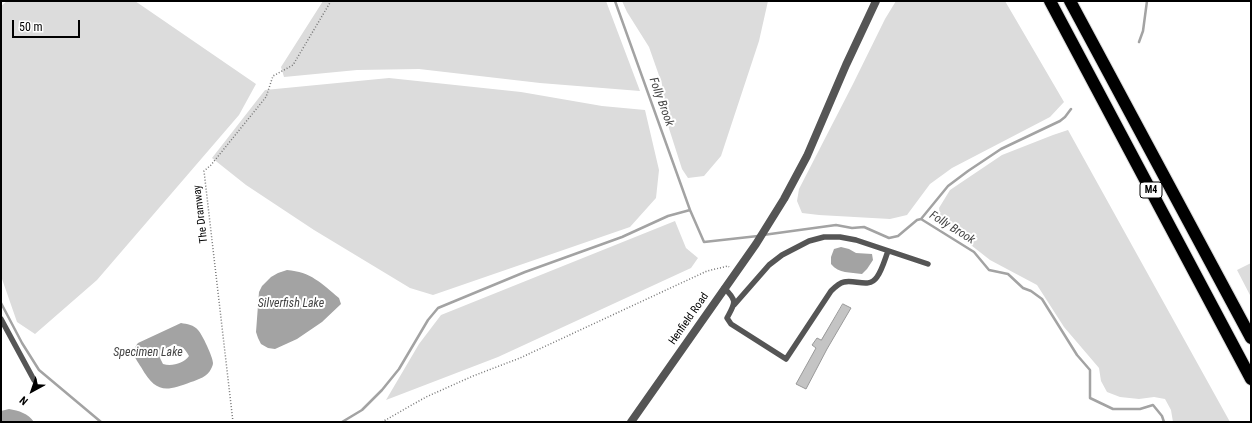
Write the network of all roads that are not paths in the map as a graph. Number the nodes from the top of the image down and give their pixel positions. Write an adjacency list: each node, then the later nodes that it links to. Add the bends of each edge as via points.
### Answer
1 (876, 1): 6 (street, Henfield Road, via 807,156 766,229)
2 (1050, 1): 10 (highway, M4)
3 (1070, 1): 9 (highway, M4)
4 (888, 251): 5 (lane); 7 (lane, via 840,237 824,237 809,241 769,265); 7 (lane, via 873,281 862,284 843,282 831,291 786,359 731,324 727,318)
5 (928, 264)
6 (724, 288): 7 (lane, via 732,296); 12 (street, Henfield Road)
7 (734, 305)
8 (1, 319): 11 (lane)
9 (1251, 338)
10 (1251, 379)
11 (34, 380)
12 (631, 422)

